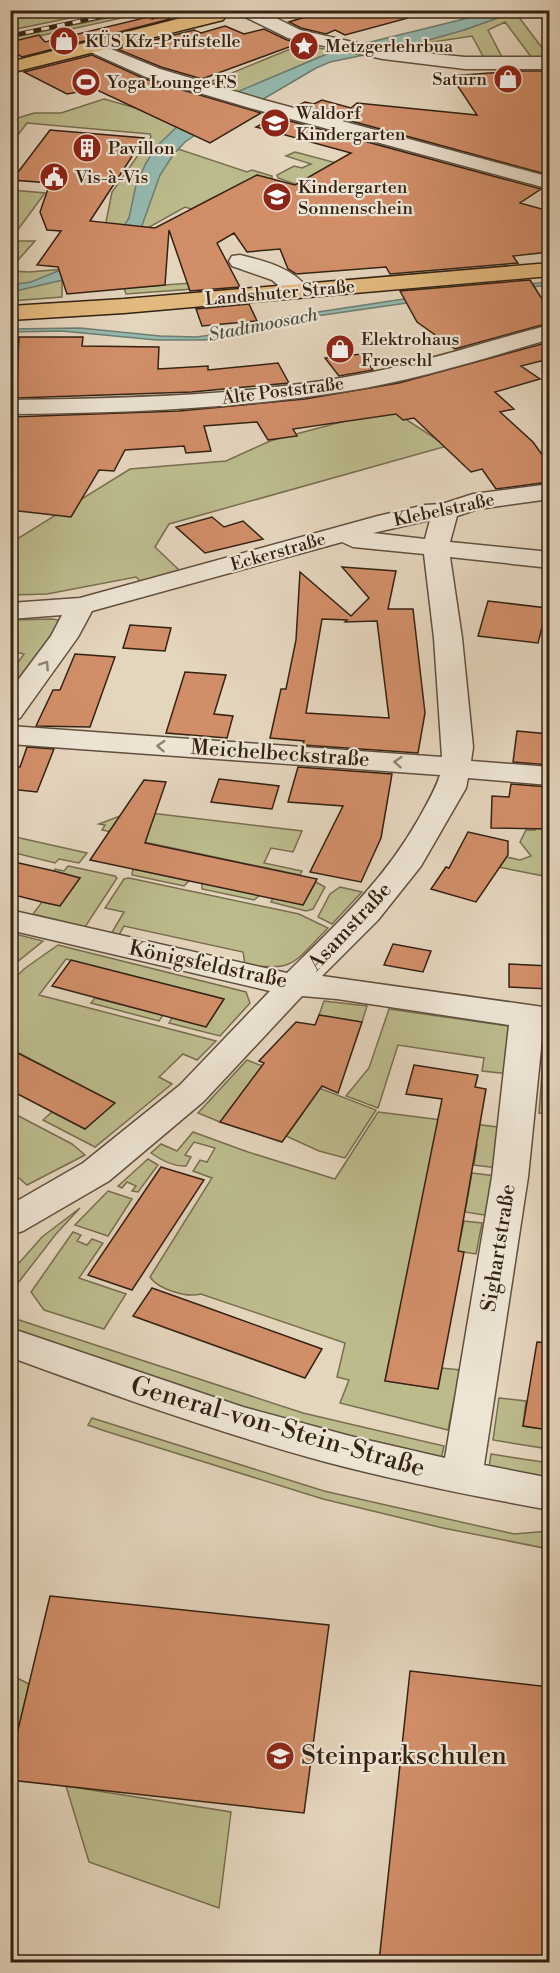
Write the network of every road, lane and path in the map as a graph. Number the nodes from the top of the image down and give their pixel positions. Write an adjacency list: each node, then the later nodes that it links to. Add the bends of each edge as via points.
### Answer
1 (245, 10): 4 (street, via 294,34 383,54 465,63)
2 (224, 12): 3 (main road)
3 (94, 47): 5 (main road); 6 (street, via 153,73)
4 (549, 63)
5 (10, 68)
6 (549, 183)
7 (240, 261): 9 (street, via 279,275)
8 (549, 269): 9 (main road, Landshuter Straße)
9 (299, 291): 10 (main road, Landshuter Straße)
10 (10, 313)
11 (549, 332): 12 (street, Alte Poststraße, via 338,385 157,403)
12 (10, 407)
13 (549, 491): 14 (street, Klebelstraße, via 473,502)
14 (445, 512): 15 (street, Klebelstraße, via 425,513); 16 (street, Asamstraße)
15 (340, 535): 16 (street, Eckerstraße); 18 (street, Eckerstraße)
16 (436, 548): 17 (street, Eckerstraße); 22 (street, Asamstraße, via 456,720)
17 (549, 560)
18 (81, 606): 19 (street, Eckerstraße); 20 (street, one-way to 18, via 64,637)
19 (10, 611)
20 (10, 712)
21 (10, 735): 22 (street, Meichelbeckstraße, one-way to 21)
22 (456, 768): 23 (street, Meichelbeckstraße); 25 (street, Asamstraße, via 451,788 410,859 367,913)
23 (549, 776)
24 (10, 920): 25 (street, Königsfeldstraße)
25 (294, 984): 26 (street, Königsfeldstraße); 27 (street, Asamstraße, via 173,1110 96,1172)
26 (538, 1018): 29 (street, Sighartstraße)
27 (10, 1222)
28 (10, 1342): 29 (street, General-von-Stein-Straße, via 238,1421)
29 (462, 1478): 30 (street, General-von-Stein-Straße)
30 (549, 1494)

